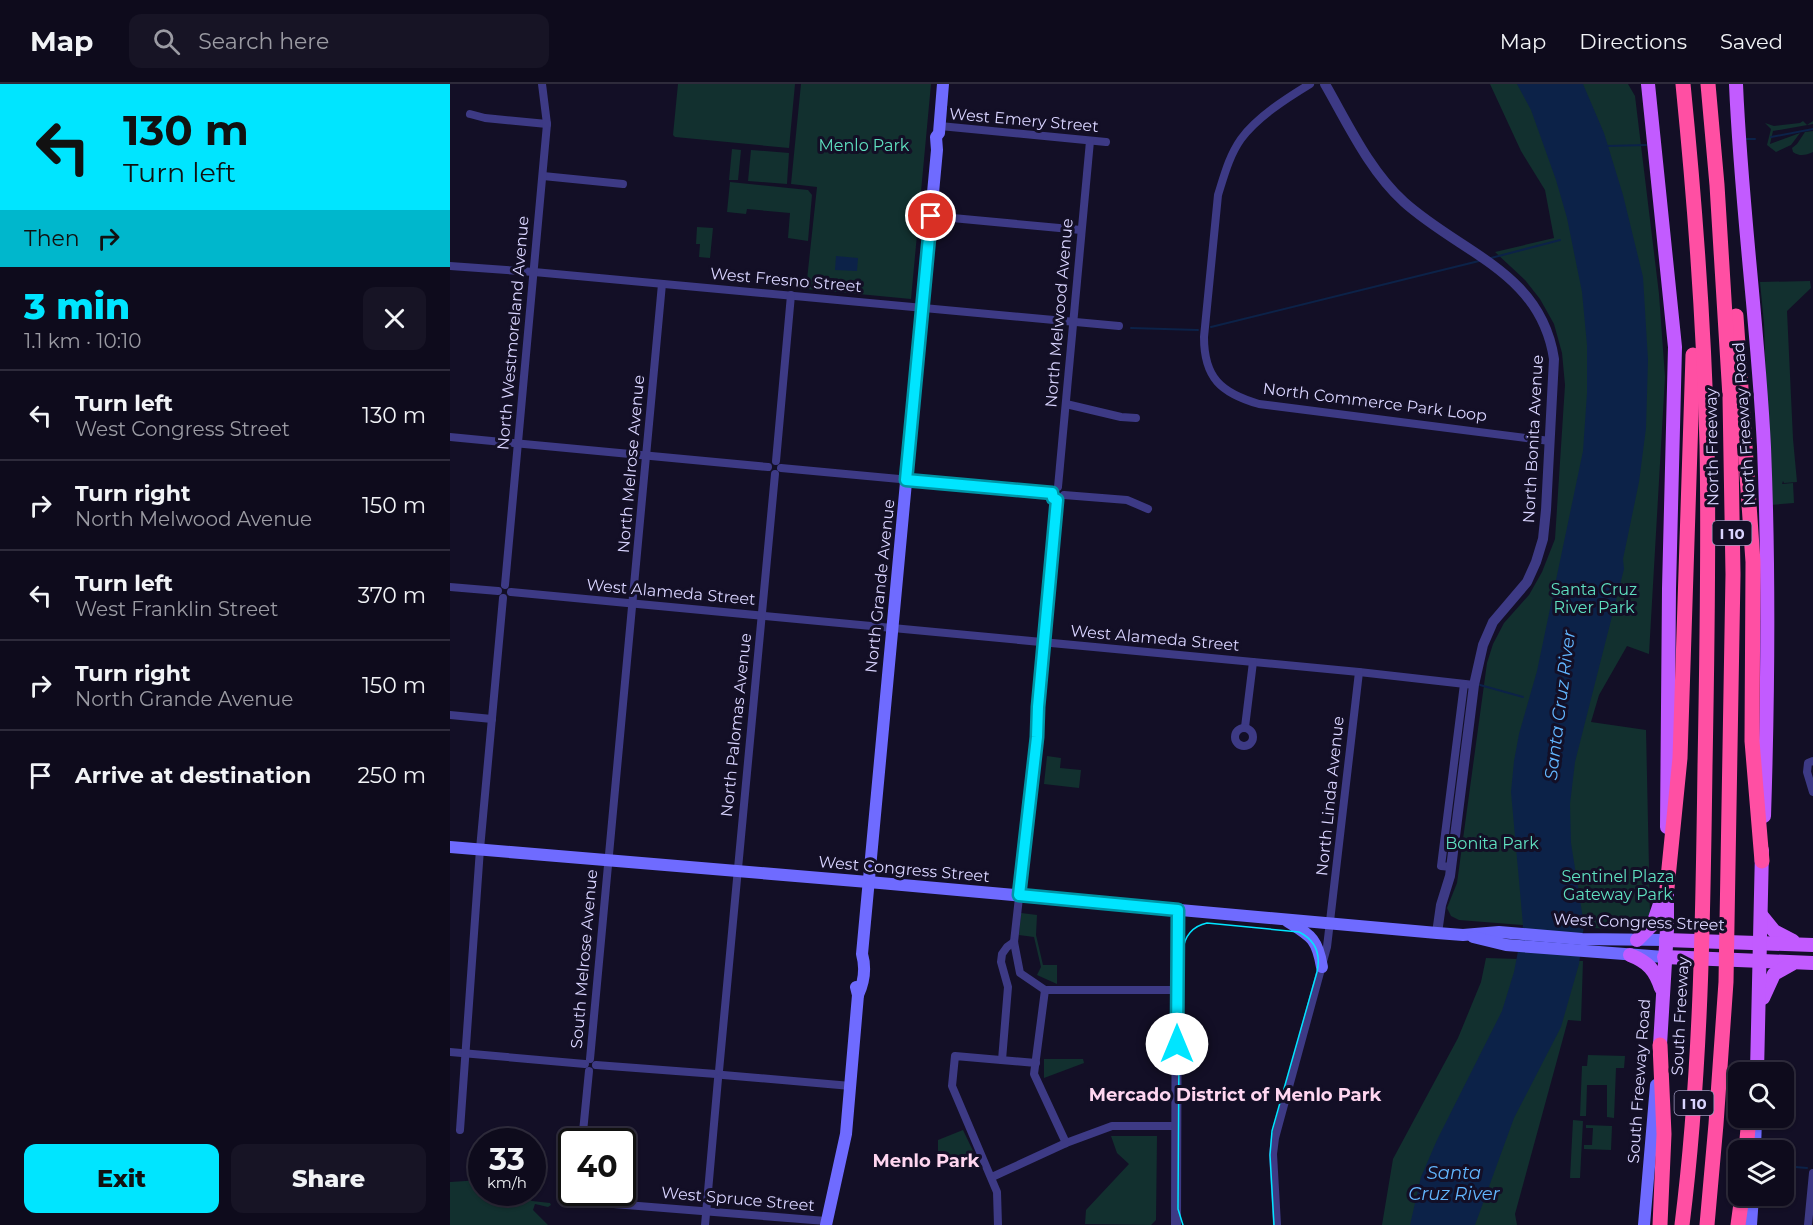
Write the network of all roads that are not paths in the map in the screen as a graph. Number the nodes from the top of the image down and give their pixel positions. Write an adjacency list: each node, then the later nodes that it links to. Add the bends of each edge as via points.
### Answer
1 (542, 84): 10 (street, North Westmoreland Avenue)
2 (943, 84): 11 (main road, North Grande Avenue)
3 (1310, 84): 30 (street, North Commerce Park Loop, via 1279,104 1242,138 1224,175 1218,195 1204,337 1204,356 1212,374 1225,390 1259,404)
4 (1325, 84): 30 (street, North Bonita Avenue, via 1382,178 1404,202 1501,271 1524,291 1543,319 1554,359)
5 (1648, 84): 57 (main road, via 1675,347)
6 (1683, 84): 14 (highway, North Freeway / I 10)
7 (1708, 84): 15 (highway, North Freeway / I 10)
8 (1736, 84): 54 (main road, North Freeway Road, via 1764,445 1766,742)
9 (470, 114): 10 (street)
10 (547, 124): 16 (street, North Westmoreland Avenue)
11 (939, 130): 12 (street, West Emery Street); 18 (main road, North Grande Avenue)
12 (1090, 141): 13 (street, West Emery Street); 19 (street, North Melwood Avenue)
13 (1106, 142)
14 (1690, 148): 57 (highway, via 1693,385 1680,758); 61 (highway, North Freeway / I 10, via 1707,446)
15 (1714, 149): 54 (highway, via 1733,286 1753,562 1752,741); 110 (highway, North Freeway / I 10, via 1730,396 1732,574 1726,982)
16 (543, 176): 17 (street); 21 (street, North Westmoreland Avenue)
17 (623, 184)
18 (931, 216): 19 (street); 24 (main road, North Grande Avenue)
19 (1081, 230): 25 (street, North Melwood Avenue)
20 (450, 266): 21 (street, West Fresno Street)
21 (534, 272): 22 (street, West Fresno Street); 31 (street, North Westmoreland Avenue)
22 (662, 284): 23 (street, West Fresno Street); 32 (street, North Melrose Avenue)
23 (791, 296): 24 (street, West Fresno Street); 33 (street, North Palomas Avenue)
24 (922, 308): 25 (street, West Fresno Street); 34 (main road, North Grande Avenue)
25 (1074, 322): 26 (street, West Fresno Street); 27 (street, North Melwood Avenue)
26 (1119, 326)
27 (1066, 404): 28 (street); 35 (street, North Melwood Avenue)
28 (1136, 418)
29 (450, 437): 31 (street)
30 (1550, 441): 45 (street, North Bonita Avenue, via 1543,539 1536,562 1527,582 1493,622)
31 (519, 442): 32 (street); 38 (street, North Westmoreland Avenue)
32 (646, 455): 33 (street); 39 (street, North Melrose Avenue)
33 (775, 467): 34 (street); 40 (street, North Palomas Avenue)
34 (906, 480): 35 (street); 41 (main road, North Grande Avenue)
35 (1058, 494): 36 (street, via 1127,500); 42 (street, North Melwood Avenue)
36 (1148, 508)
37 (450, 587): 38 (street, West Alameda Street)
38 (504, 592): 39 (street, West Alameda Street); 47 (street, North Westmoreland Avenue)
39 (634, 603): 40 (street, West Alameda Street); 53 (street, North Melrose Avenue)
40 (762, 616): 41 (street, West Alameda Street); 55 (street, North Palomas Avenue)
41 (892, 628): 42 (street, West Alameda Street); 56 (main road, North Grande Avenue)
42 (1044, 643): 43 (street, West Alameda Street); 58 (street, North Melwood Avenue)
43 (1253, 662): 44 (street, West Alameda Street); 48 (street)
44 (1359, 672): 45 (street, West Alameda Street); 63 (street, North Linda Avenue)
45 (1469, 685): 64 (street, North Bonita Avenue, via 1451,867)
46 (450, 715): 47 (street)
47 (492, 719): 52 (street, North Westmoreland Avenue)
48 (1245, 727)
49 (1812, 761): 50 (street, via 1807,772)
50 (1813, 792)
51 (450, 847): 52 (main road, West Congress Street)
52 (480, 849): 53 (main road, West Congress Street); 83 (street, North Westmoreland Avenue)
53 (608, 861): 55 (main road, West Congress Street); 87 (street, South Melrose Avenue)
54 (1762, 861): 60 (main road, North Freeway Road)
55 (737, 872): 56 (main road, West Congress Street); 88 (street, North Palomas Avenue)
56 (869, 882): 58 (main road, West Congress Street); 89 (main road, North Grande Avenue)
57 (1667, 888): 65 (main road, via 1653,924); 66 (main road)
58 (1019, 895): 59 (main road, West Congress Street); 67 (street, North Melwood Avenue)
59 (1178, 910): 62 (main road, West Congress Street); 78 (street)
60 (1761, 915): 68 (main road, North Freeway Road); 70 (main road, via 1781,936)
61 (1703, 916): 109 (highway, South Freeway / I 10, via 1693,1113)
62 (1283, 919): 63 (main road, West Congress Street); 76 (main road, via 1317,944)
63 (1330, 923): 64 (main road, West Congress Street); 76 (street, North Linda Avenue)
64 (1437, 933): 69 (main road, West Congress Street)
65 (1637, 940): 66 (main road, West Congress Street); 69 (main road, West Congress Street)
66 (1666, 940): 68 (main road, West Congress Street); 72 (main road, South Freeway Road)
67 (1014, 942): 77 (street, via 1020,974); 84 (street, via 1002,954 1001,962 1008,987)
68 (1761, 942): 70 (main road, West Congress Street); 73 (main road)
69 (1584, 945): 71 (main road, West Congress Street)
70 (1810, 945)
71 (1630, 954): 72 (main road, West Congress Street); 79 (main road, via 1650,966)
72 (1664, 957): 73 (main road, West Congress Street); 79 (main road, South Freeway Road)
73 (1760, 961): 74 (main road, West Congress Street); 80 (main road)
74 (1798, 963): 75 (main road, West Congress Street); 80 (main road, via 1774,974)
75 (1813, 963)
76 (1322, 967): 106 (street, North Linda Avenue, via 1275,1138)
77 (1046, 990): 78 (street); 86 (street)
78 (1177, 990): 90 (street)
79 (1662, 994): 81 (main road, South Freeway Road)
80 (1760, 1005): 85 (main road)
81 (1660, 1045): 107 (main road, South Freeway Road); 108 (highway, via 1664,1148)
82 (450, 1052): 83 (street)
83 (465, 1053): 87 (street); 92 (street, North Westmoreland Avenue)
84 (1002, 1060): 86 (street); 95 (street, via 955,1056 952,1086)
85 (1757, 1062)
86 (1036, 1063): 93 (street, via 1034,1074)
87 (590, 1064): 88 (street); 91 (street, South Melrose Avenue)
88 (719, 1075): 89 (street); 99 (street, North Palomas Avenue)
89 (851, 1086): 101 (main road, via 839,1173)
90 (1176, 1126): 93 (street, via 1112,1126); 105 (street)
91 (583, 1128)
92 (460, 1131)
93 (1066, 1143): 95 (street)
94 (1813, 1173): 113 (street)
95 (992, 1176): 104 (street, via 997,1192)
96 (636, 1203): 99 (street, West Spruce Street)
97 (1741, 1206): 111 (highway)
98 (1752, 1206): 112 (main road)
99 (706, 1211): 100 (street, West Spruce Street); 102 (street, North Palomas Avenue)
100 (800, 1219): 101 (street, West Spruce Street); 103 (street)
101 (826, 1223)
102 (705, 1225)
103 (813, 1225)
104 (998, 1225)
105 (1176, 1225)
106 (1277, 1225)
107 (1644, 1225)
108 (1660, 1225)
109 (1682, 1225)
110 (1707, 1225)
111 (1738, 1225)
112 (1751, 1225)
113 (1808, 1225)

